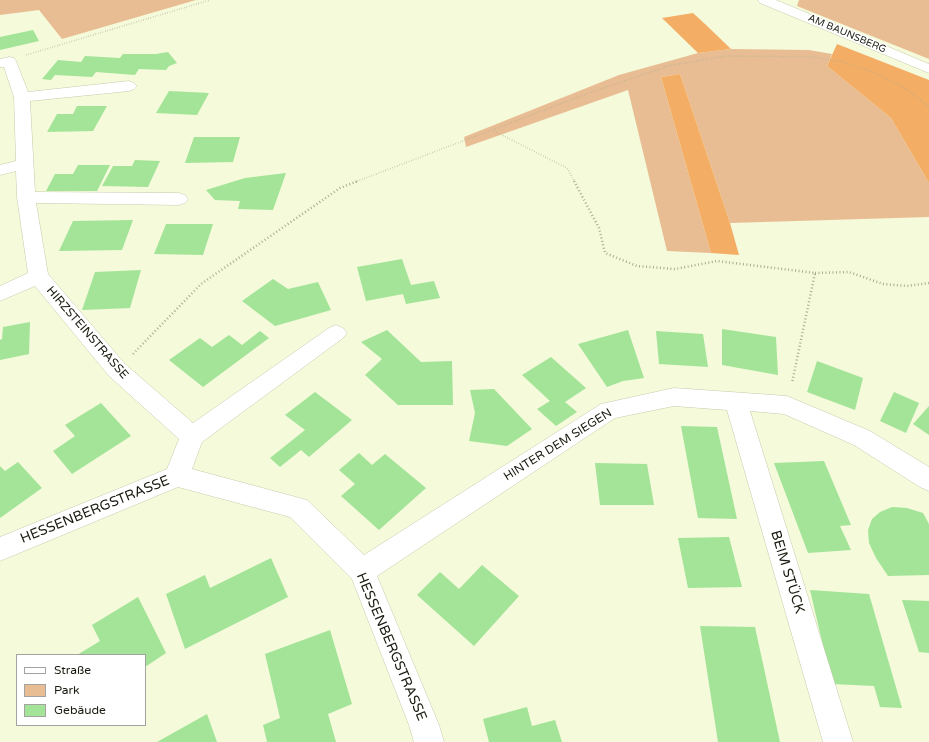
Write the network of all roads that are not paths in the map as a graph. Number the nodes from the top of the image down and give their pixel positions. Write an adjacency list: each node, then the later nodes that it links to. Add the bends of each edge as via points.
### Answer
1 (765, 0): 3 (street, AM BAUNSBERG)
2 (5, 62): 5 (street, HIRZSTEINSTRASSE)
3 (929, 69)
4 (129, 86): 5 (street)
5 (22, 97): 6 (street, HIRZSTEINSTRASSE)
6 (25, 164): 7 (street); 8 (street, HIRZSTEINSTRASSE)
7 (0, 170)
8 (26, 197): 9 (street); 10 (street, HIRZSTEINSTRASSE)
9 (179, 199)
10 (38, 276): 11 (street, HIRZSTEINSTRASSE); 14 (street, HIRZSTEINSTRASSE, via 117,370)
11 (0, 294)
12 (336, 333): 14 (street)
13 (736, 402): 16 (street, HINTER DEM SIEGEN, via 787,405 862,438); 18 (street, HINTER DEM SIEGEN, via 674,397 609,410); 20 (street, BEIM STÜCK)
14 (192, 436): 15 (street)
15 (177, 476): 17 (street, HESSENBERGSTRASSE); 18 (street, HESSENBERGSTRASSE, via 298,508)
16 (929, 480)
17 (0, 548)
18 (362, 571): 19 (street, HESSENBERGSTRASSE, via 424,725)
19 (428, 742)
20 (838, 742)

